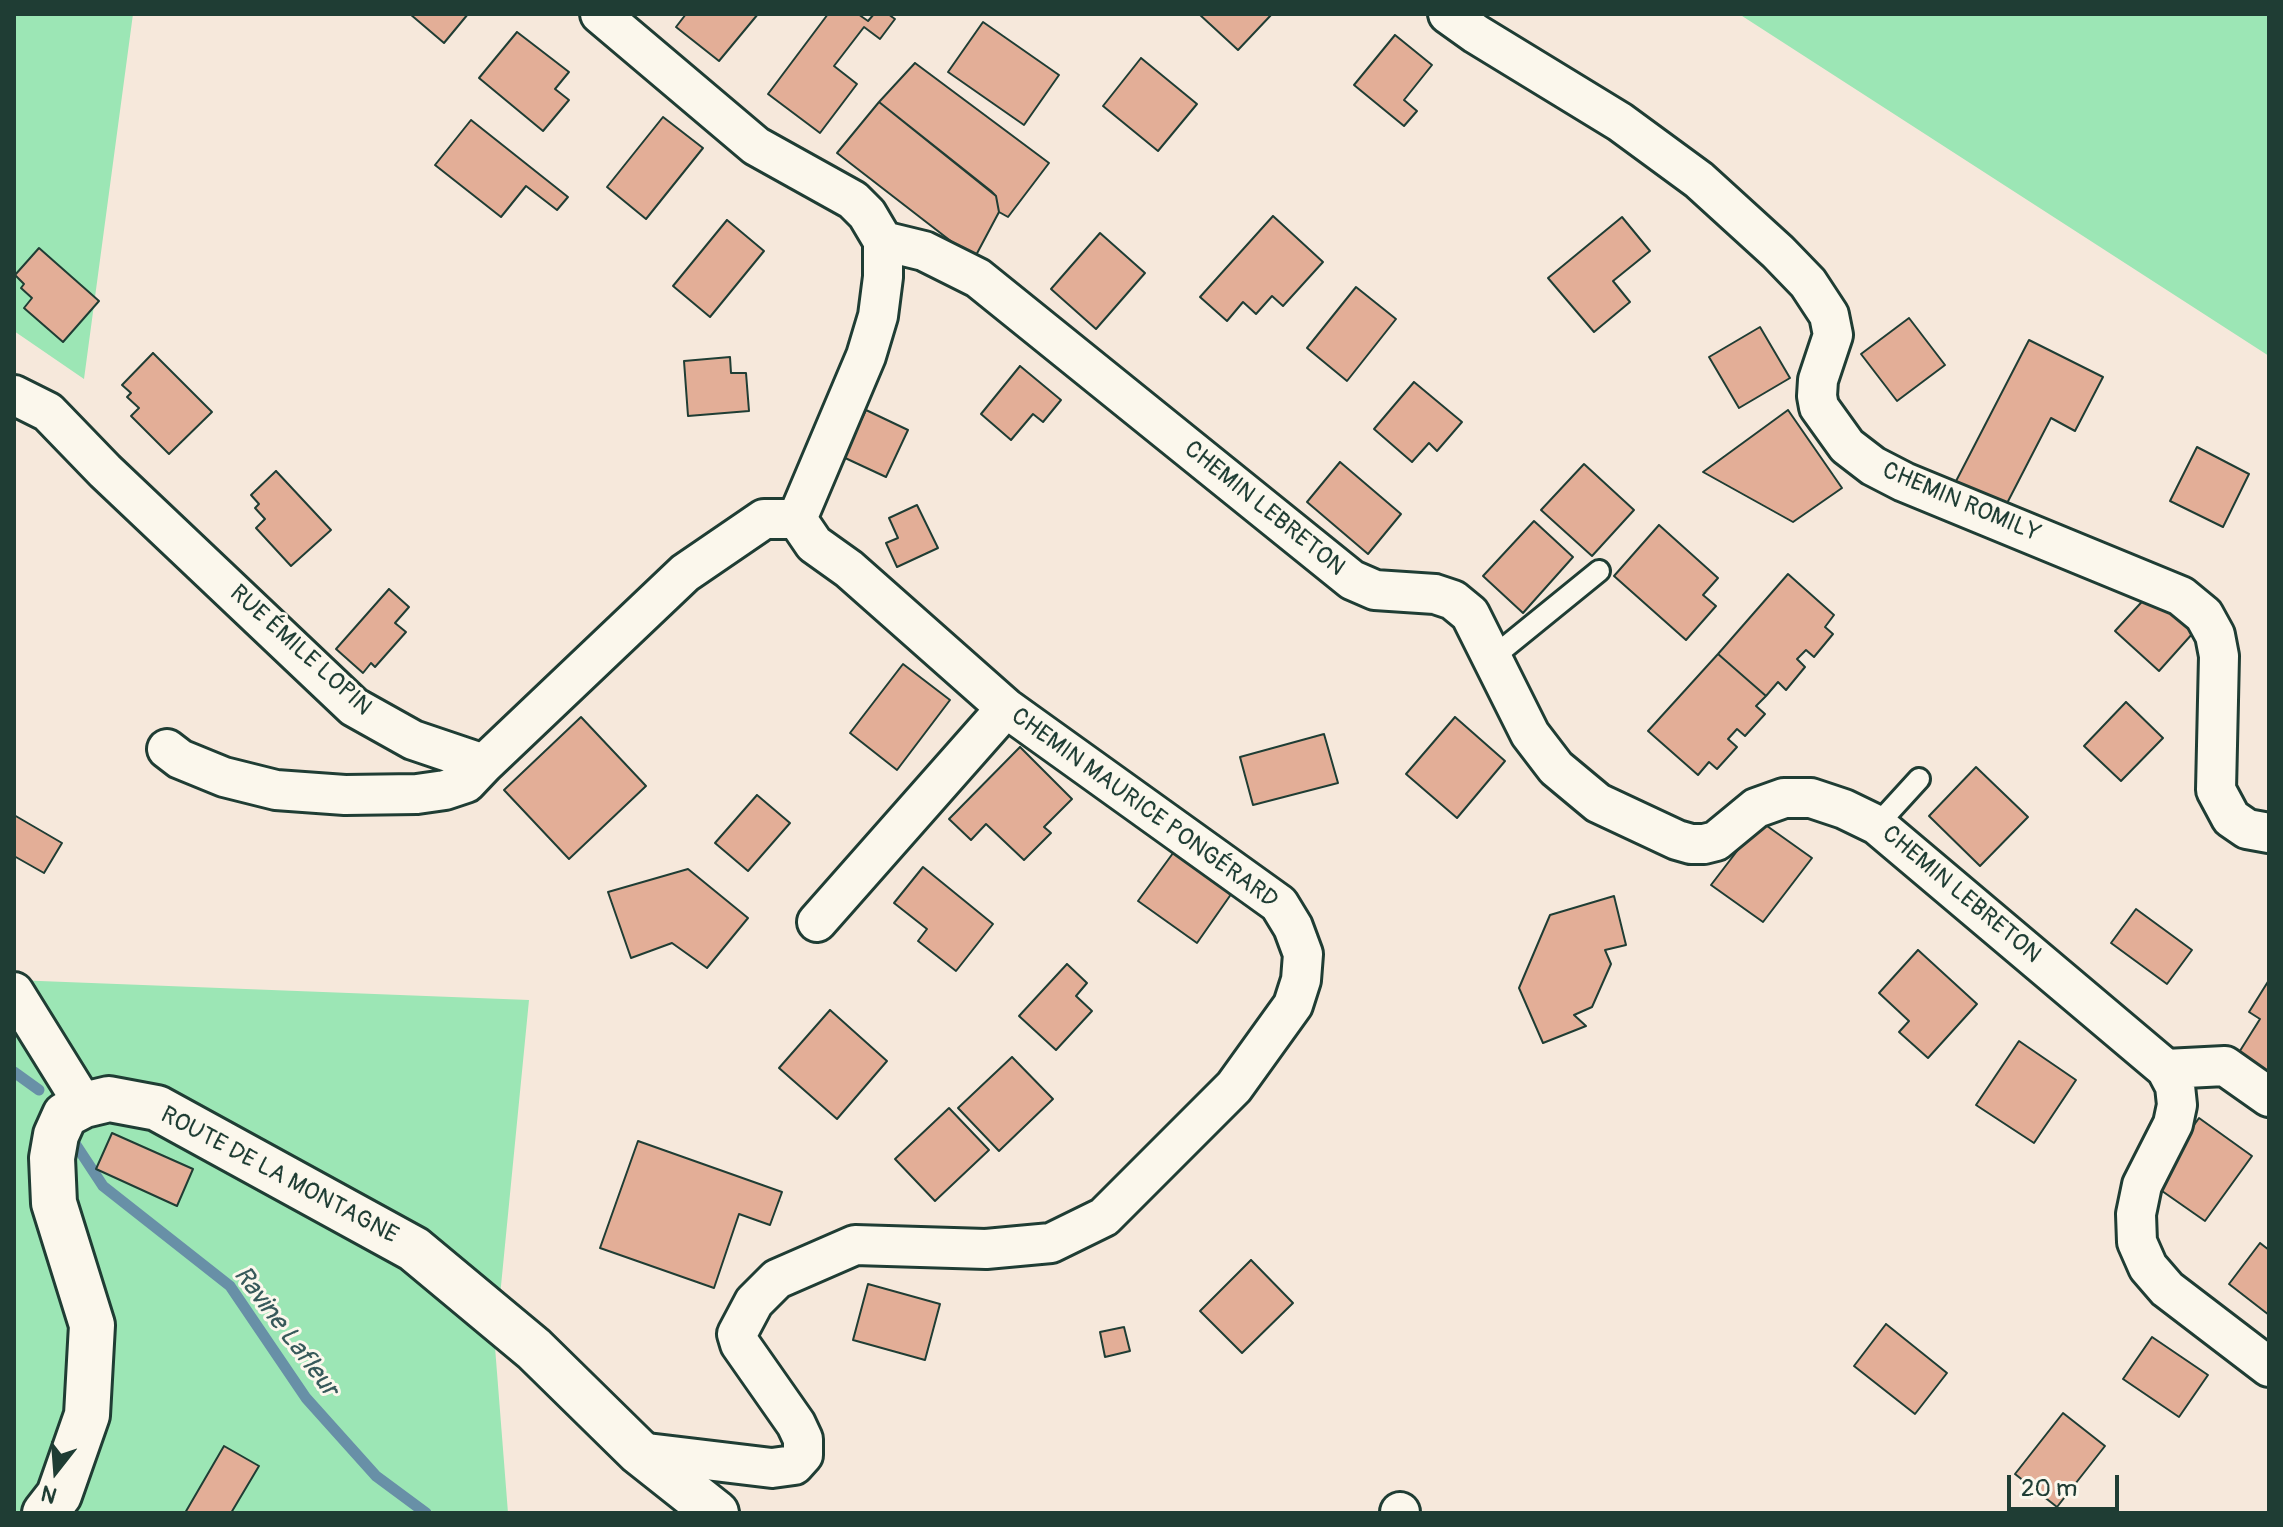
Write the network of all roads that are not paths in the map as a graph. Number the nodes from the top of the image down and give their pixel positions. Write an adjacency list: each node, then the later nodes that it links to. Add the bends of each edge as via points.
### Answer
1 (600, 14): 3 (street, via 756,146 853,200)
2 (1448, 14): 13 (street, CHEMIN ROMILY, via 1620,122 1699,180 1808,283 1829,315 1833,335 1817,396 1847,446 1904,482 2181,596 2204,615 2219,656 2216,790 2231,818 2247,829)
3 (883, 241): 5 (street, via 878,316 866,356); 7 (street, CHEMIN LEBRETON, via 924,251 978,278 1352,580 1375,590 1453,600 1470,614)
4 (14, 395): 10 (street, RUE ÉMILE LOPIN, via 48,412 354,707 413,740)
5 (797, 519): 8 (street, CHEMIN MAURICE PONGÉRARD, via 814,544); 10 (street, via 764,519 685,573)
6 (1599, 571): 7 (lane)
7 (1492, 658): 12 (street, CHEMIN LEBRETON, via 1530,734 1556,768 1598,803 1677,840 1716,841 1756,808 1784,798 1811,798)
8 (1006, 708): 14 (street); 20 (street, CHEMIN MAURICE PONGÉRARD, via 1279,904 1303,954 1293,1005 1234,1087 1104,1217 1078,1231 1051,1243 986,1249 855,1245 777,1279 754,1302 737,1334 803,1439 803,1455 794,1465 772,1468)
9 (167, 749): 10 (street, via 237,780 276,790 345,795 445,790 466,783)
10 (484, 764)
11 (1919, 779): 12 (lane)
12 (1877, 825): 16 (street, CHEMIN LEBRETON)
13 (2269, 833)
14 (817, 922)
15 (14, 992): 18 (street)
16 (2166, 1069): 17 (street, via 2225,1066); 19 (street, via 2177,1105 2142,1185 2137,1242 2148,1267 2167,1289)
17 (2269, 1097)
18 (84, 1105): 20 (main road, ROUTE DE LA MONTAGNE, via 109,1099 157,1108 414,1249 534,1349); 21 (main road, via 65,1115 52,1158 54,1203 92,1325 87,1415 59,1495)
19 (2269, 1367)
20 (639, 1452): 22 (main road, ROUTE DE LA MONTAGNE)
21 (45, 1513)
22 (716, 1513)

